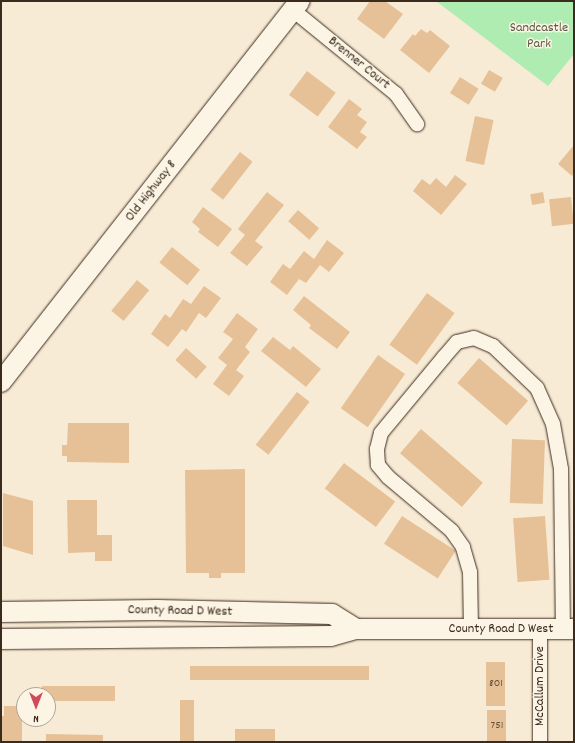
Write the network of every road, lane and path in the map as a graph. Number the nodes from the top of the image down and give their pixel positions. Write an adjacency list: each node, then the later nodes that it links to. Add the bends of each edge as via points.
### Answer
1 (297, 6): 2 (street, Brenner Court, via 396,94); 3 (main road, Old Highway 8)
2 (417, 124)
3 (1, 382)
4 (1, 612): 5 (main road, County Road D West, via 157,610 332,614)
5 (356, 629): 6 (main road, County Road D West); 9 (main road, County Road D West, via 331,636)
6 (471, 629): 7 (main road, County Road D West); 8 (street, via 470,572 463,547 452,531 388,478 378,465 377,450 381,433 444,356 457,342 474,338 493,346 537,388 553,424 561,469)
7 (540, 629): 8 (main road, County Road D West); 10 (street, McCallum Drive)
8 (569, 629)
9 (1, 639)
10 (540, 742)

